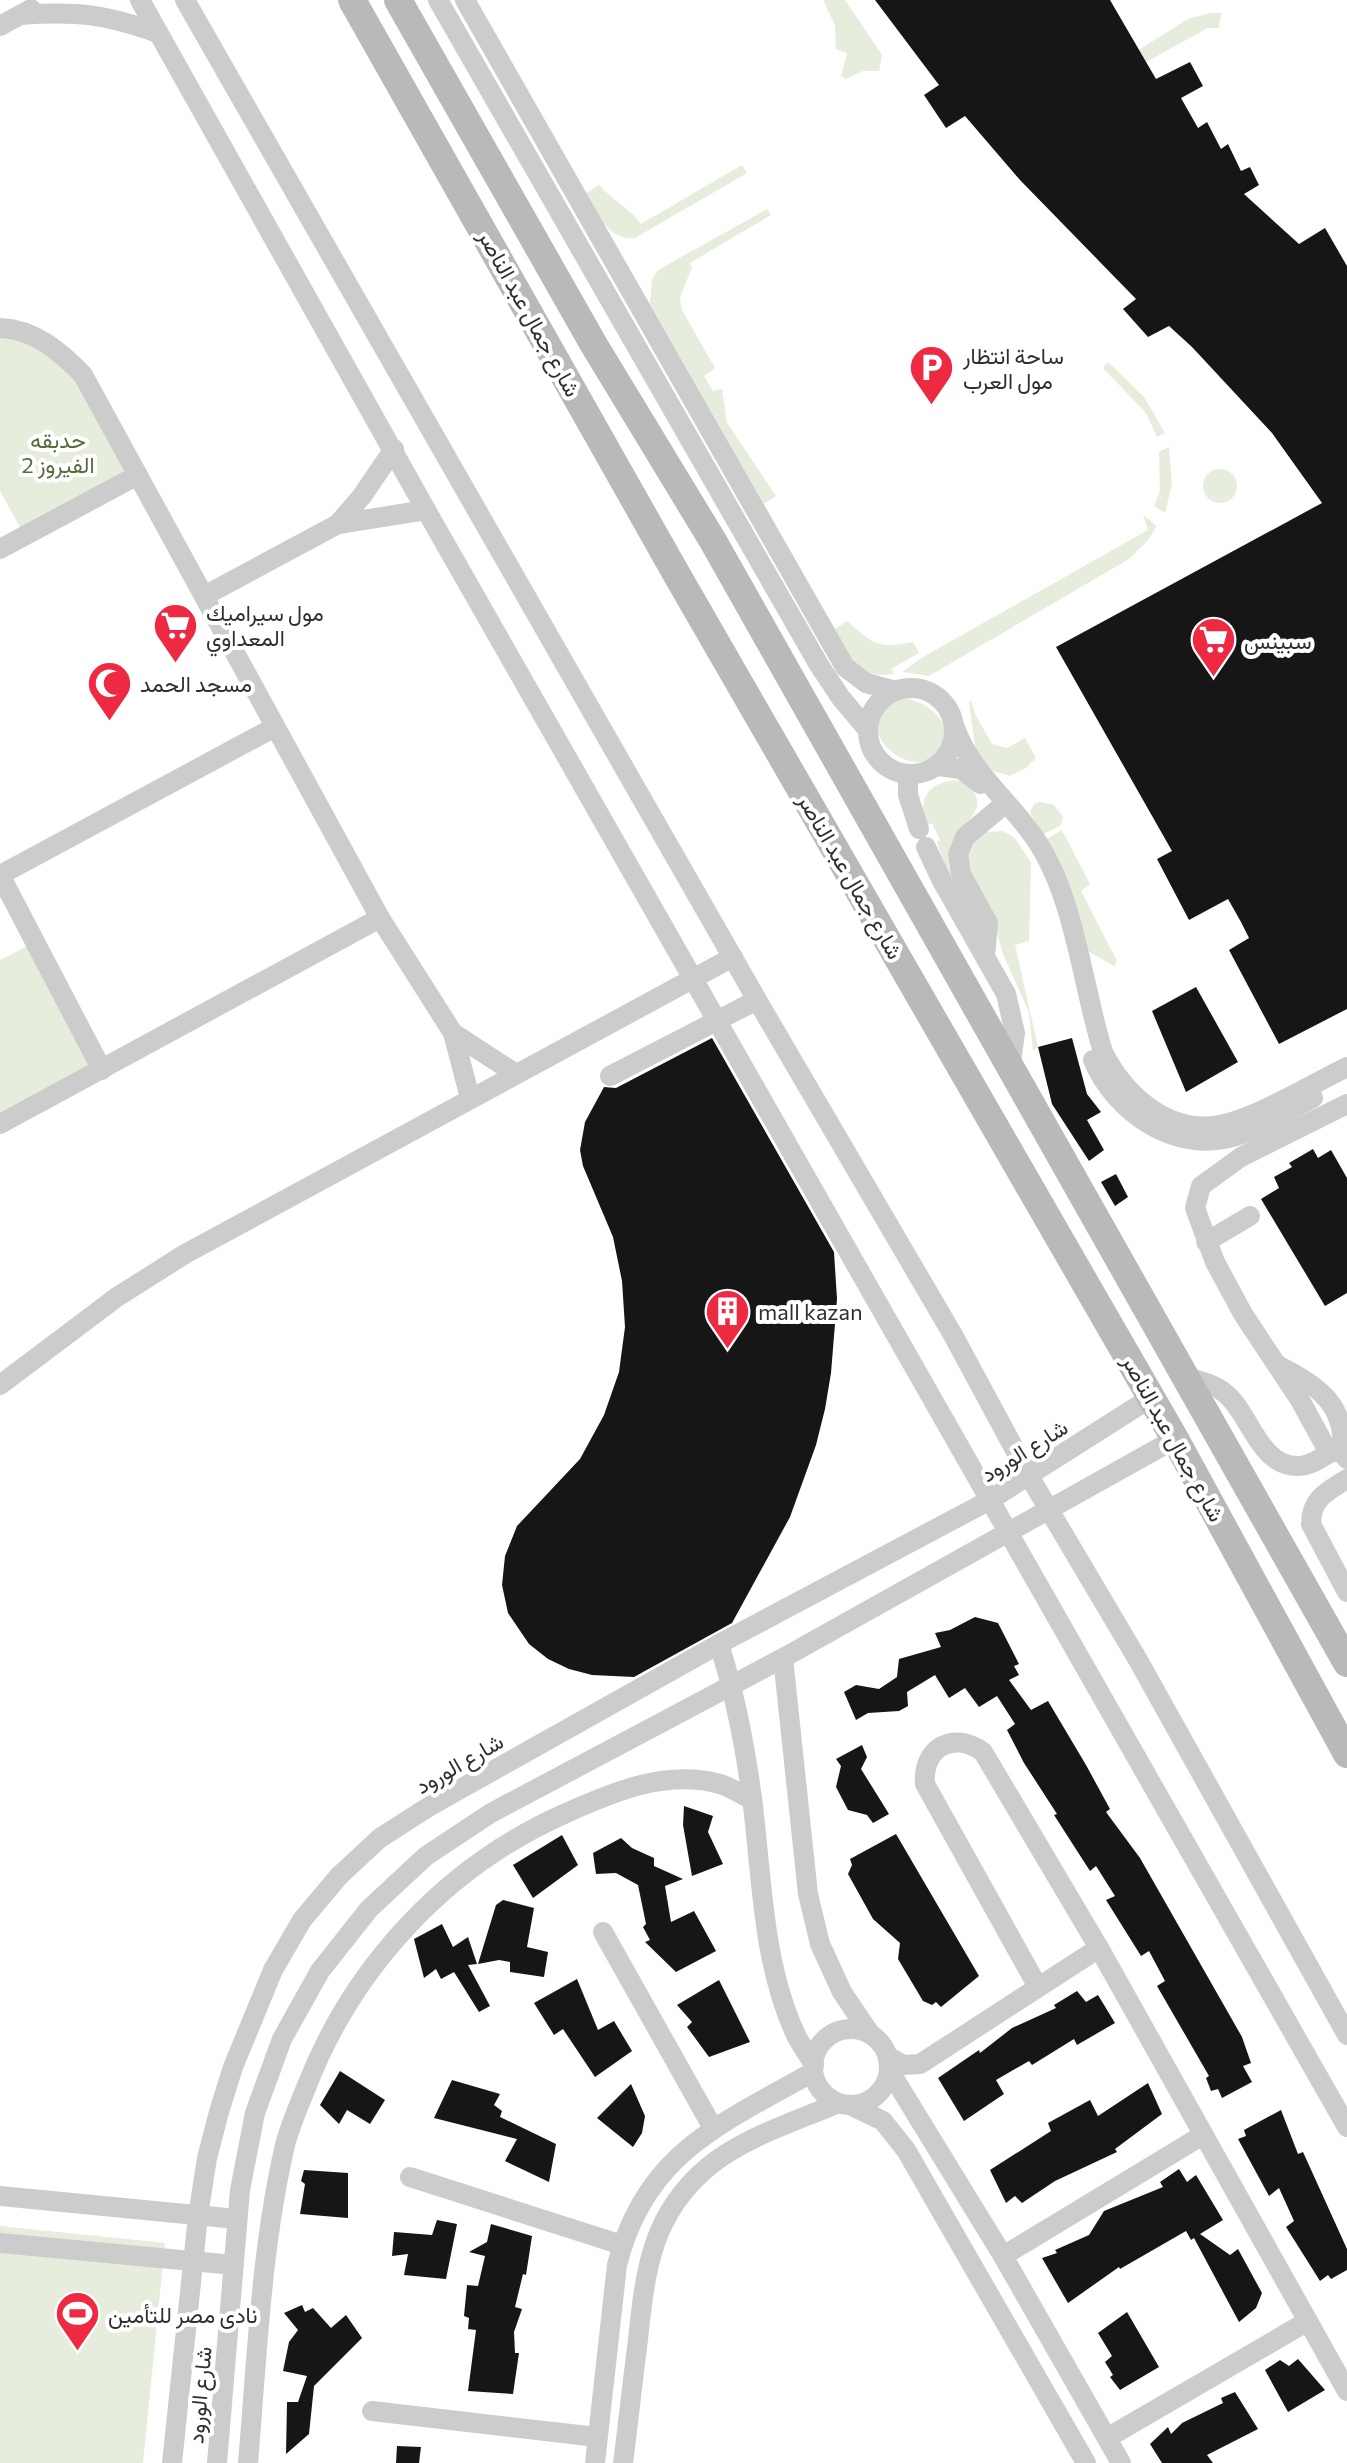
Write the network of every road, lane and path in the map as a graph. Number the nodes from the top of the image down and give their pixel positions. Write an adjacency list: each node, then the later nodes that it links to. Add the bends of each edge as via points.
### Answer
1 (47, 0): 8 (street)
2 (140, 0): 10 (street)
3 (185, 0): 32 (street)
4 (352, 0): 15 (main road, شارع جمال عبد الناصر)
5 (398, 0): 13 (main road, شارع جمال عبد الناصر)
6 (438, 0): 25 (street, via 819,665)
7 (465, 0): 22 (street, via 845,667 866,683)
8 (20, 15): 9 (street); 10 (street, via 67,12 114,18)
9 (0, 26)
10 (158, 33): 12 (street)
11 (0, 328): 14 (street, via 36,337 83,375)
12 (394, 449): 16 (street); 17 (street)
13 (667, 464): 15 (main road, via 653,487); 18 (main road, شارع جمال عبد الناصر)
14 (138, 475): 19 (street); 21 (street)
15 (627, 487): 20 (main road, شارع جمال عبد الناصر)
16 (426, 510): 17 (street); 33 (street)
17 (338, 524): 21 (street)
18 (713, 541): 20 (main road, via 686,548); 39 (main road, شارع جمال عبد الناصر)
19 (0, 549)
20 (677, 575): 51 (main road, شارع جمال عبد الناصر)
21 (204, 596): 24 (street)
22 (896, 691): 23 (street, via 921,689 933,694); 25 (street, via 876,706)
23 (954, 725): 26 (street, via 948,754); 37 (street, via 970,761 1047,860 1068,915 1103,1052 1132,1095 1185,1124 1215,1126)
24 (275, 727): 29 (street); 30 (street)
25 (868, 730): 27 (street, via 875,755 895,772)
26 (938, 766): 27 (street); 28 (street, via 968,772)
27 (908, 775): 31 (street, via 908,795 923,838)
28 (1001, 807): 31 (street, via 965,837 958,854 961,874 988,923); 42 (street, via 1031,846 1051,887 1093,1062 1120,1104 1161,1131 1209,1140 1234,1137)
29 (0, 875): 38 (street)
30 (380, 918): 36 (street); 38 (street)
31 (985, 956): 39 (street, via 1011,1006 1015,1033)
32 (733, 957): 33 (street); 34 (street)
33 (694, 979): 35 (street); 40 (street)
34 (757, 1000): 35 (street); 54 (street)
35 (718, 1021): 41 (street); 56 (street)
36 (453, 1033): 40 (street); 43 (street)
37 (1347, 1067)
38 (102, 1070): 45 (street)
39 (1010, 1070): 49 (main road, شارع جمال عبد الناصر)
40 (516, 1074): 43 (street)
41 (610, 1076)
42 (1347, 1081)
43 (470, 1098): 50 (street, via 185,1254 117,1297)
44 (1347, 1104): 47 (street, via 1241,1157 1201,1186 1195,1208)
45 (0, 1124)
46 (1250, 1216): 47 (street)
47 (1206, 1242): 48 (street)
48 (1277, 1365): 53 (street); 53 (street, via 1331,1399 1347,1430)
49 (1186, 1377): 53 (street, via 1228,1395 1267,1452 1282,1463 1309,1465); 62 (main road, شارع جمال عبد الناصر)
50 (0, 1385)
51 (1152, 1397): 52 (main road, شارع جمال عبد الناصر); 54 (street, شارع الورود)
52 (1175, 1439): 57 (street, شارع الورود); 64 (main road, شارع جمال عبد الناصر)
53 (1340, 1455)
54 (1029, 1476): 56 (street, شارع الورود); 57 (street)
55 (1347, 1479): 59 (street, via 1316,1502 1311,1524)
56 (990, 1500): 58 (street); 60 (street, شارع الورود)
57 (1051, 1509): 58 (street, شارع الورود); 70 (street)
58 (1008, 1534): 61 (street, شارع الورود); 74 (street)
59 (1347, 1592)
60 (719, 1644): 63 (street); 79 (street, شارع الورود, via 430,1806 380,1838 339,1876 302,1920 273,1970 219,2112)
61 (783, 1658): 63 (street, شارع الورود); 69 (street, via 808,1894 825,1956)
62 (1347, 1663)
63 (732, 1685): 65 (street); 80 (street, شارع الورود, via 491,1813 426,1856 369,1909 320,1971 282,2039 255,2113)
64 (1347, 1754)
65 (752, 1800): 72 (street, via 771,1956 795,2035); 95 (street, via 723,1785 691,1778 657,1780 597,1799 539,1825 486,1858 391,1943 321,2049 285,2145 268,2231)
66 (603, 1932): 75 (street)
67 (1099, 1948): 68 (street); 68 (street, via 983,1752 963,1742 942,1746 927,1762 925,1784); 76 (street)
68 (1038, 1987): 71 (street, via 920,2064)
69 (871, 2035): 71 (street); 72 (street, via 857,2030 831,2035 820,2045)
70 (1347, 2035)
71 (889, 2063): 73 (street, via 878,2095 866,2103); 83 (street)
72 (814, 2068): 73 (street, via 818,2086); 75 (street)
73 (845, 2104): 88 (street, via 740,2146 708,2167 681,2195 660,2228 647,2264); 98 (street, via 883,2121 906,2150)
74 (1347, 2127)
75 (713, 2128): 82 (street, via 658,2177)
76 (1203, 2135): 83 (street); 86 (street)
77 (410, 2177): 82 (street)
78 (0, 2196): 79 (street)
79 (198, 2216): 80 (street); 84 (street, شارع الورود)
80 (237, 2219): 85 (street, شارع الورود)
81 (0, 2243): 84 (street)
82 (622, 2245): 87 (street)
83 (1003, 2256): 92 (street)
84 (192, 2262): 85 (street); 93 (street, شارع الورود)
85 (234, 2265): 94 (street, شارع الورود)
86 (1308, 2321): 89 (street); 92 (street)
87 (608, 2333): 88 (street); 91 (street)
88 (638, 2337): 97 (street)
89 (1347, 2391)
90 (372, 2411): 91 (street)
91 (597, 2437): 96 (street)
92 (1107, 2438): 99 (street)
93 (172, 2463)
94 (217, 2463)
95 (248, 2463)
96 (595, 2463)
97 (623, 2463)
98 (1086, 2463)
99 (1121, 2463)

